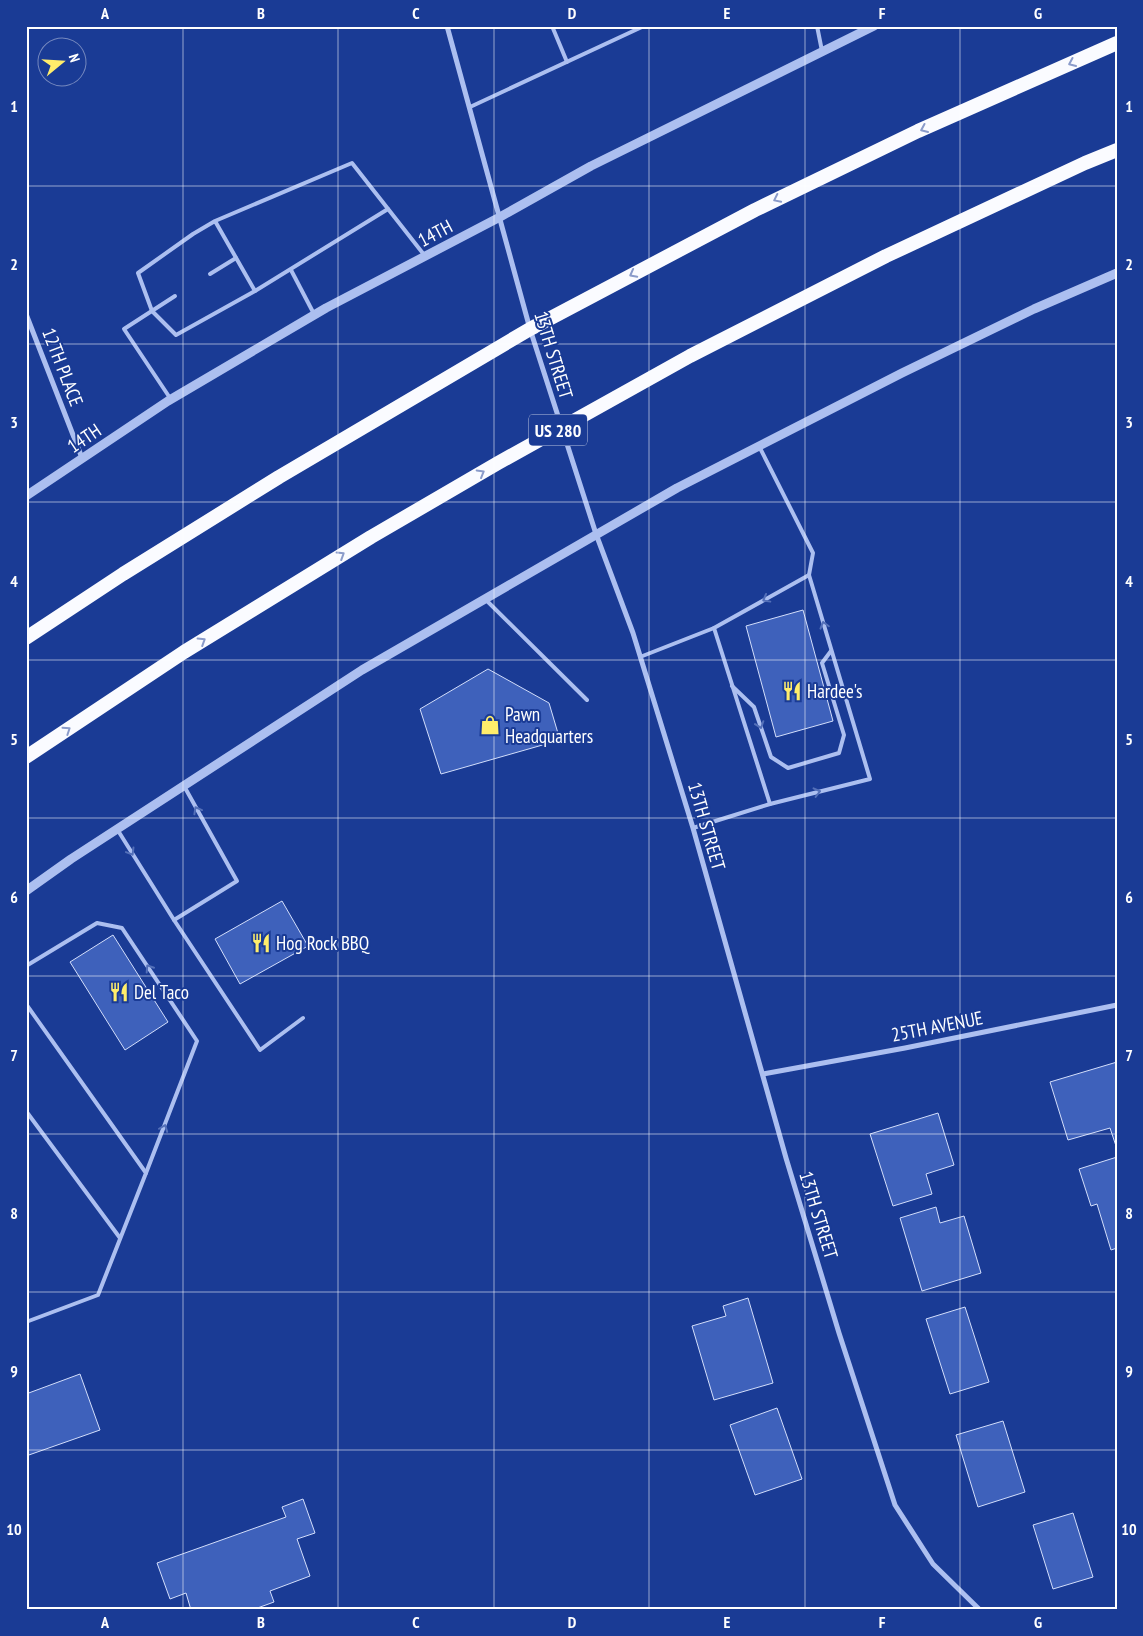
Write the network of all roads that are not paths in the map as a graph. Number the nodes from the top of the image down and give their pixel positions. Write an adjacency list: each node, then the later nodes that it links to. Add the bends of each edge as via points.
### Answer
1 (448, 26): 9 (street, 13TH STREET)
2 (552, 26): 8 (lane)
3 (644, 26): 8 (lane)
4 (817, 26): 7 (lane)
5 (874, 26): 7 (street, 14TH)
6 (1117, 43): 24 (highway, one-way to 24, via 918,131 764,206)
7 (822, 51): 12 (street, 14TH, via 591,166)
8 (567, 62): 9 (lane)
9 (470, 108): 12 (street, 13TH STREET)
10 (1117, 150): 26 (highway, US 280, via 886,256 690,356)
11 (388, 209): 13 (lane, via 352,163); 14 (lane); 16 (lane)
12 (500, 217): 14 (street, 14TH); 24 (street, 13TH STREET)
13 (215, 221): 15 (lane); 21 (lane, via 138,273)
14 (425, 256): 23 (street, 14TH)
15 (236, 258): 17 (lane); 19 (lane)
16 (291, 270): 19 (lane); 23 (lane)
17 (210, 274)
18 (1117, 274): 27 (street, via 1034,309)
19 (255, 291): 21 (lane, via 176,335)
20 (174, 296): 21 (lane)
21 (152, 311): 25 (lane, via 124,329)
22 (26, 314): 28 (street, 12TH PLACE)
23 (314, 315): 25 (street, 14TH)
24 (530, 329): 26 (street, 13TH STREET); 34 (highway, via 279,477)
25 (171, 400): 28 (street, 14TH)
26 (562, 428): 30 (street, 13TH STREET); 39 (highway, US 280, one-way to 26, via 184,652 371,537)
27 (758, 446): 30 (street); 31 (lane, via 813,553)
28 (82, 458): 29 (street, 14TH)
29 (26, 496)
30 (596, 534): 32 (street); 36 (street, 13TH STREET)
31 (809, 575): 33 (lane, one-way to 33); 35 (lane, one-way to 31)
32 (485, 599): 38 (lane); 40 (street, via 362,670)
33 (714, 628): 36 (lane); 37 (lane)
34 (26, 638)
35 (832, 651): 37 (lane, one-way to 35, via 754,707 771,757 788,768 839,753 844,735 822,663); 41 (lane, one-way to 35, via 870,779)
36 (640, 657): 42 (street, 13TH STREET)
37 (732, 686): 41 (lane)
38 (587, 700)
39 (26, 757)
40 (184, 786): 43 (street); 45 (lane, one-way to 40, via 237,881)
41 (770, 804): 42 (lane)
42 (693, 828): 50 (street, 13TH STREET)
43 (117, 829): 44 (street); 45 (lane, one-way to 45)
44 (26, 891)
45 (174, 920): 49 (lane, via 260,1050)
46 (26, 966): 52 (lane, one-way to 46, via 196,1041 122,928 97,923)
47 (26, 1004): 52 (lane)
48 (1117, 1005): 50 (street, 25TH AVENUE)
49 (303, 1018)
50 (763, 1074): 55 (street, 13TH STREET, via 836,1324 895,1504 933,1564)
51 (26, 1111): 53 (lane)
52 (146, 1174): 53 (lane)
53 (120, 1238): 54 (lane, via 98,1295)
54 (26, 1322)
55 (980, 1610)

